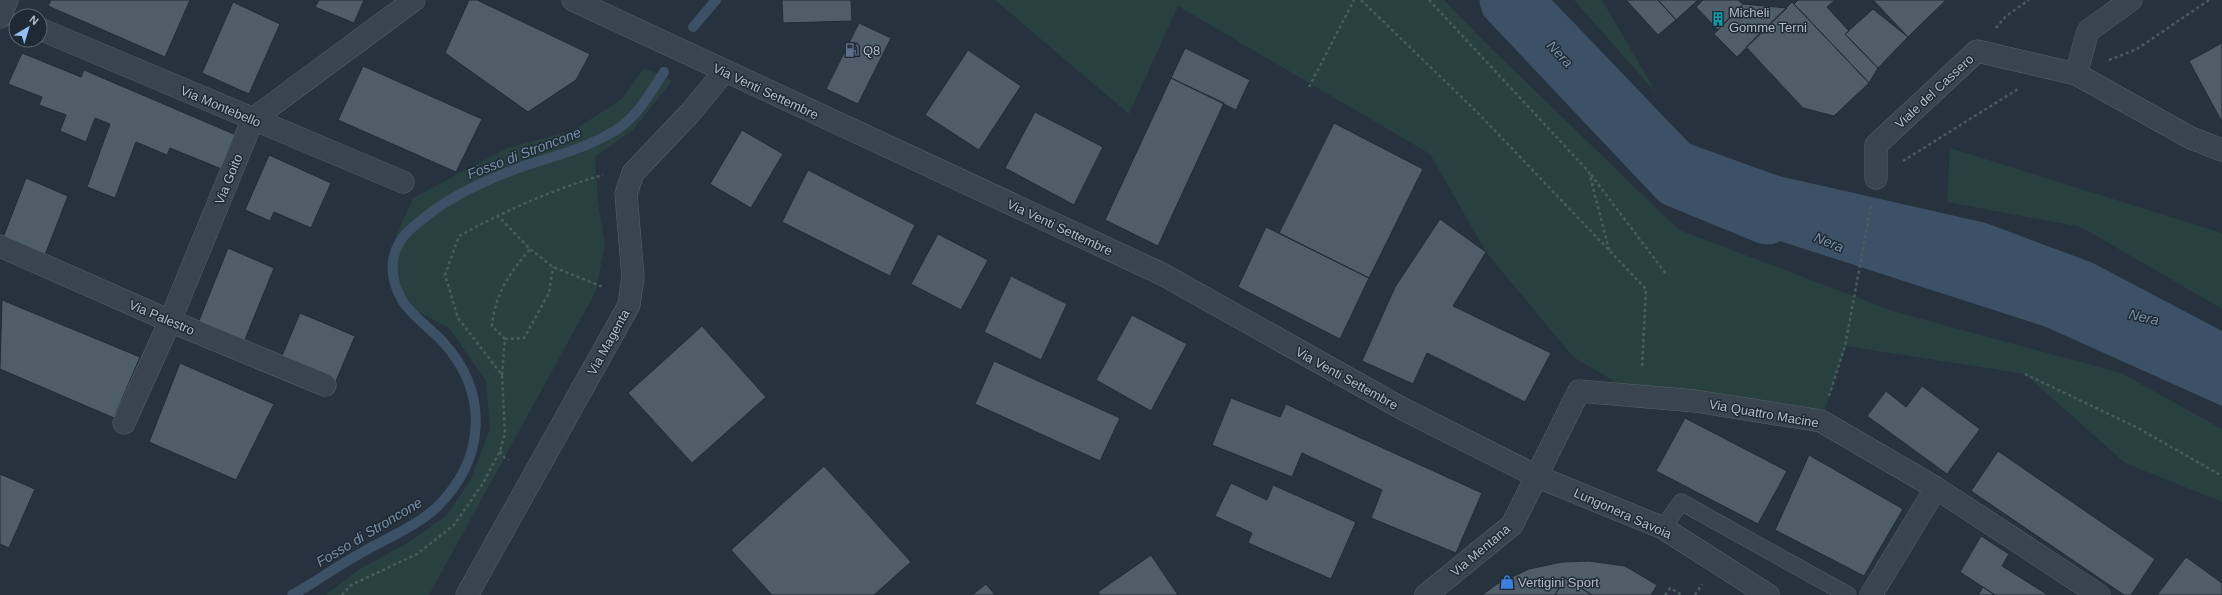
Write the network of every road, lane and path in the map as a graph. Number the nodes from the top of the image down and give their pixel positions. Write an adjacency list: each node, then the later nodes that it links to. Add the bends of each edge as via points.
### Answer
1 (414, 0): 14 (street)
2 (573, 0): 11 (street, Via Venti Settembre)
3 (1354, 0): 13 (path)
4 (1362, 0): 23 (path, via 1480,115)
5 (1429, 0): 16 (path)
6 (2029, 0): 10 (path, via 2006,16)
7 (2131, 0): 12 (street, via 2088,31)
8 (2209, 0): 12 (path, via 2137,49)
9 (48, 32): 14 (street, Via Montebello)
10 (1977, 50): 12 (street, Viale del Cassero); 18 (street, Viale del Cassero, via 1876,145)
11 (724, 72): 37 (street, Via Venti Settembre, via 1162,274 1403,409); 44 (street, Via Magenta, via 690,113 633,172 626,194 633,277 629,305)
12 (2076, 74): 15 (street, Viale del Cassero, via 2191,138)
13 (1309, 87)
14 (253, 119): 19 (street, Via Montebello); 27 (street, Via Goito)
15 (2222, 150)
16 (1589, 172): 23 (path); 25 (path)
17 (606, 174): 20 (path)
18 (1876, 178): 33 (path, via 1845,346)
19 (403, 182)
20 (497, 215): 22 (path); 30 (path, via 459,236 445,275 458,318)
21 (0, 246): 27 (street, Via Palestro)
22 (530, 248): 24 (path); 28 (path, via 510,273 494,306 492,326)
23 (1609, 250): 32 (path, via 1646,289)
24 (553, 267): 26 (path); 28 (path, via 549,293 524,338)
25 (1666, 274)
26 (603, 288)
27 (170, 321): 31 (street, Via Palestro); 34 (street, Via Goito)
28 (505, 340): 30 (path)
29 (2025, 374): 38 (path, via 2138,428)
30 (502, 375): 35 (path, via 505,434)
31 (325, 385)
32 (1640, 396): 33 (street, Via Quattro Macine, via 1695,401); 37 (street, Via Mentana, via 1579,391)
33 (1821, 421): 39 (street, Via Quattro Macine)
34 (124, 423)
35 (500, 451): 36 (path); 41 (path, via 454,525 417,554 351,586)
36 (509, 460)
37 (1536, 476): 40 (street, Lungonera Savoia); 45 (street, Via Mentana, via 1512,524)
38 (2222, 476)
39 (1936, 488): 50 (street); 51 (street, Via Quattro Macine)
40 (1663, 528): 48 (street, Lungonera Savoia); 49 (lane, via 1681,502)
41 (345, 592): 42 (path); 43 (path)
42 (342, 595)
43 (350, 595)
44 (467, 595)
45 (1426, 595)
46 (1665, 595): 47 (path, via 1670,588)
47 (1682, 595)
48 (1768, 595)
49 (1848, 595)
50 (1871, 595)
51 (2100, 595)

